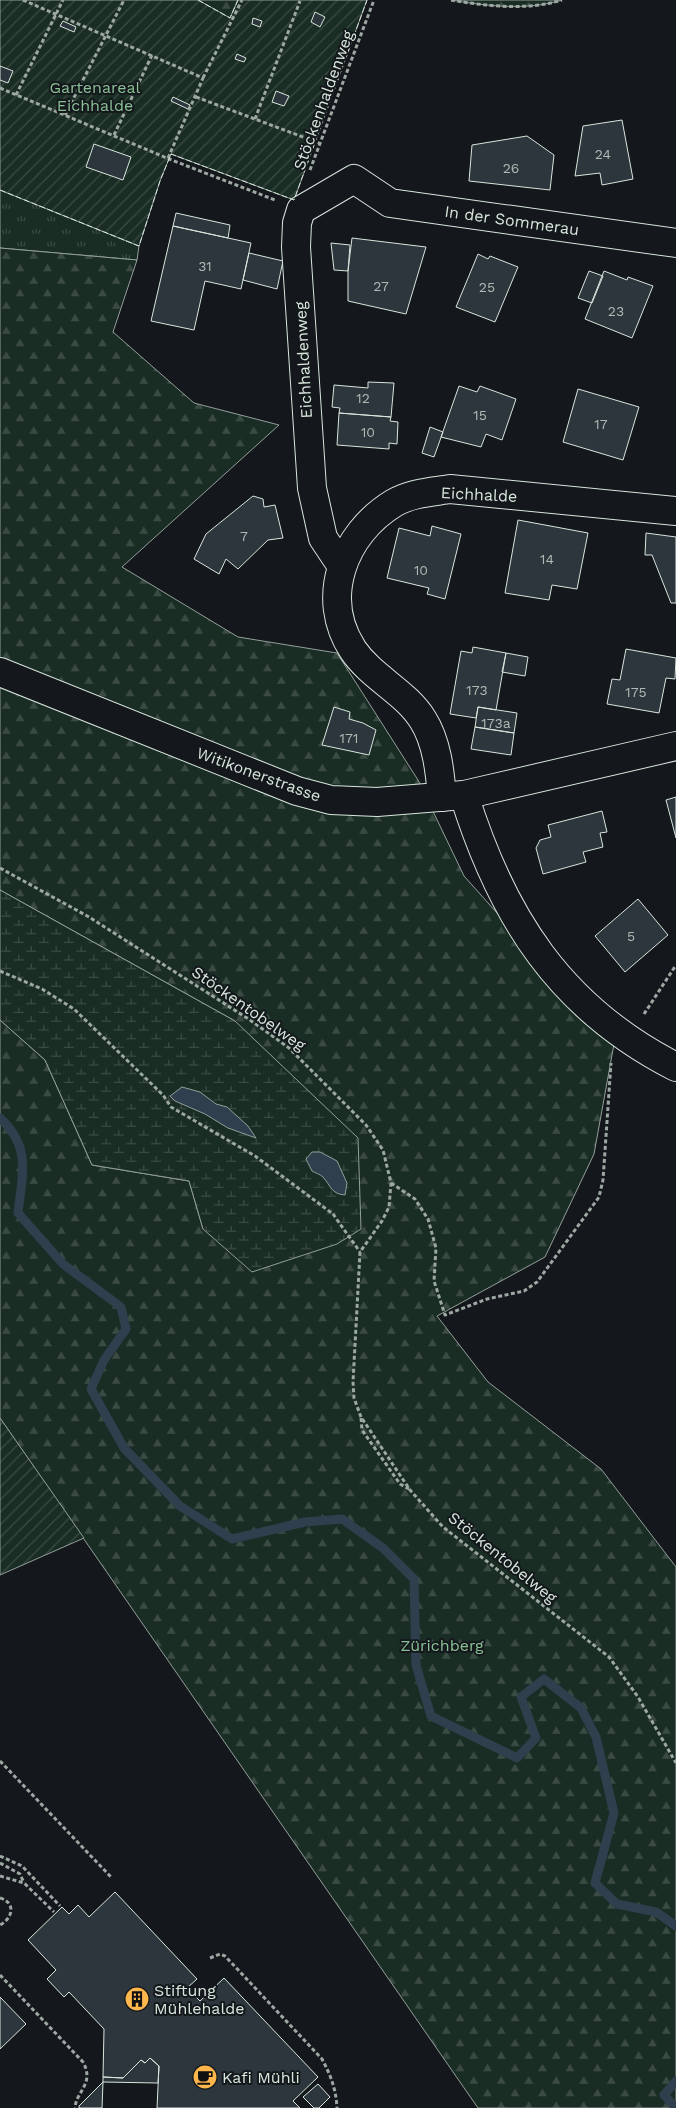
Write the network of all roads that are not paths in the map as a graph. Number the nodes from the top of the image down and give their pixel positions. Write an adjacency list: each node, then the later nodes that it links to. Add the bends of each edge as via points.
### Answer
1 (301, 210): 2 (street, In der Sommerau, via 354,179 390,204); 4 (street, Eichhaldenweg, via 296,247 312,488 323,538)
2 (676, 243)
3 (676, 511): 4 (street, Eichhalde, via 450,489 418,493 395,502 368,524 353,542)
4 (341, 566): 7 (street, Eichhalde, via 339,620 345,637 373,672 416,710 424,722 440,772)
5 (0, 672): 7 (street, Witikonerstrasse, via 297,791 340,800 401,801)
6 (676, 746): 7 (street, Witikonerstrasse)
7 (453, 796): 8 (street, Eichhalde, via 473,826 500,890 521,927 565,984 627,1040)
8 (676, 1067)

